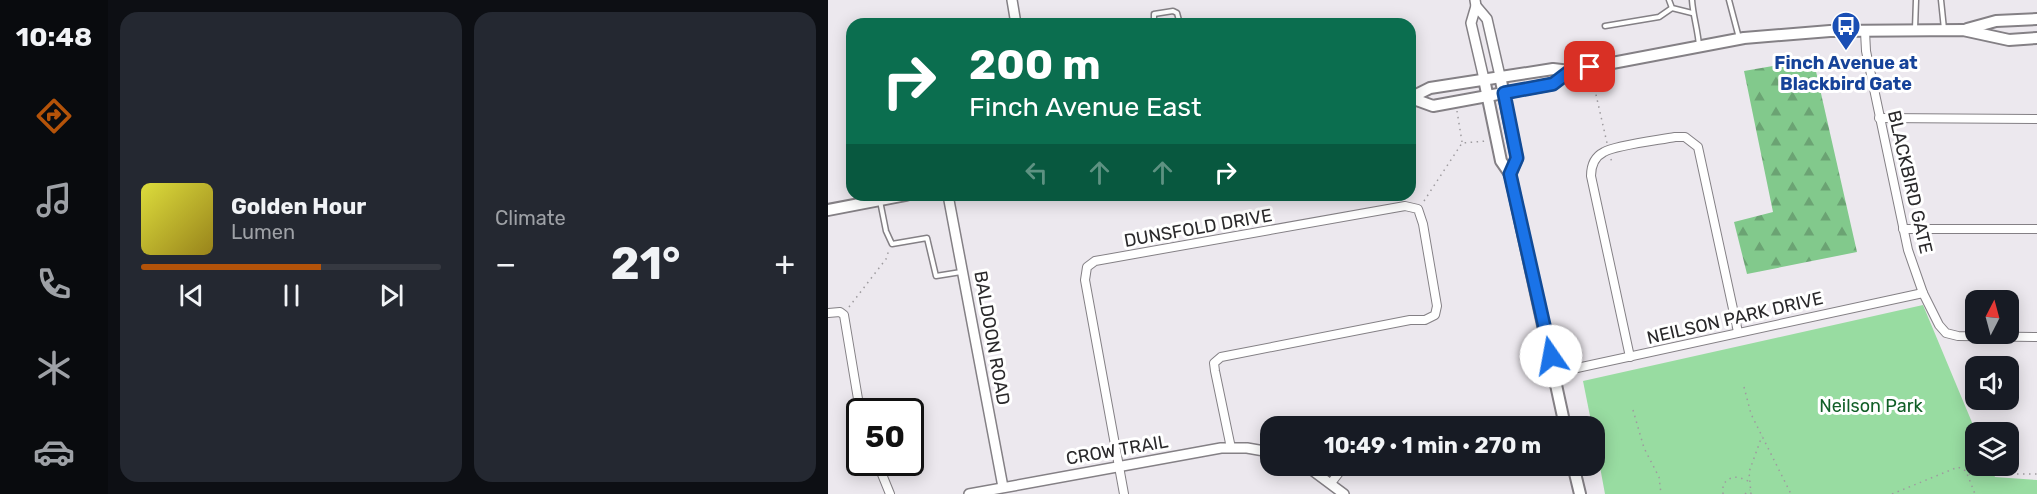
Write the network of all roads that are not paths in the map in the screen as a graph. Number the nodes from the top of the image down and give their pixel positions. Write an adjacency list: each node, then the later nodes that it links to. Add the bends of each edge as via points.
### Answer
1 (1012, 0): 10 (street)
2 (1669, 0): 8 (lane)
3 (1692, 0): 9 (lane)
4 (1729, 0): 20 (lane)
5 (1916, 0): 15 (lane)
6 (1941, 0): 16 (lane)
7 (1476, 3): 23 (street, via 1487,20); 24 (street, via 1471,23)
8 (1672, 8): 9 (lane); 14 (lane, via 1659,17)
9 (1692, 13): 21 (lane)
10 (1015, 18)
11 (1154, 18): 12 (lane, via 1154,14 1173,11)
12 (1178, 18)
13 (2037, 19): 17 (main road, via 1996,21)
14 (1605, 26)
15 (1915, 30): 16 (main road); 18 (main road)
16 (1944, 30): 17 (main road)
17 (1963, 30): 19 (main road, via 2009,40)
18 (1865, 31): 20 (main road); 29 (street, BLACKBIRD GATE)
19 (2037, 38)
20 (1739, 39): 21 (main road)
21 (1699, 46): 22 (main road)
22 (1570, 71): 23 (main road, via 1553,69); 25 (main road, via 1553,84)
23 (1500, 76): 24 (main road); 25 (main road)
24 (1484, 79): 26 (main road, via 1430,88); 27 (main road)
25 (1504, 93): 27 (main road); 31 (main road, via 1517,158)
26 (1416, 95)
27 (1488, 96): 28 (main road, via 1433,106); 31 (main road, via 1501,161)
28 (1416, 100)
29 (1880, 118): 30 (street); 36 (street, BLACKBIRD GATE)
30 (2037, 119)
31 (1510, 174): 44 (main road)
32 (875, 201): 35 (main road)
33 (880, 201): 38 (lane, via 892,244 927,238 936,276)
34 (949, 201): 38 (street, BALDOON ROAD)
35 (828, 210)
36 (1903, 229): 37 (street); 39 (street, BLACKBIRD GATE)
37 (2037, 229)
38 (963, 272): 55 (street, BALDOON ROAD)
39 (1923, 293): 41 (street, NEILSON PARK DRIVE); 42 (street, BLACKBIRD GATE, via 1946,333)
40 (828, 313): 45 (street, via 844,315)
41 (1738, 332): 43 (street, NEILSON PARK DRIVE); 43 (street, via 1698,147 1685,137 1675,137 1608,150 1596,158 1591,176)
42 (2037, 337)
43 (1630, 357): 44 (street, NEILSON PARK DRIVE)
44 (1554, 373): 46 (main road)
45 (858, 398)
46 (1563, 416)
47 (1231, 448): 48 (street, CROW TRAIL); 49 (street, CROW TRAIL); 49 (street, DUNSFOLD DRIVE, via 1214,363 1221,357 1435,315 1437,306 1418,209 1405,206 1095,261 1087,267 1085,280)
48 (1260, 451)
49 (1118, 466): 55 (street, CROW TRAIL); 58 (street)
50 (883, 476): 56 (street)
51 (1321, 476): 54 (street)
52 (1336, 476): 54 (street)
53 (1576, 476): 60 (main road)
54 (1331, 483): 59 (street)
55 (1003, 487): 57 (street, CROW TRAIL)
56 (890, 494)
57 (969, 494)
58 (1124, 494)
59 (1344, 494)
60 (1580, 494)

